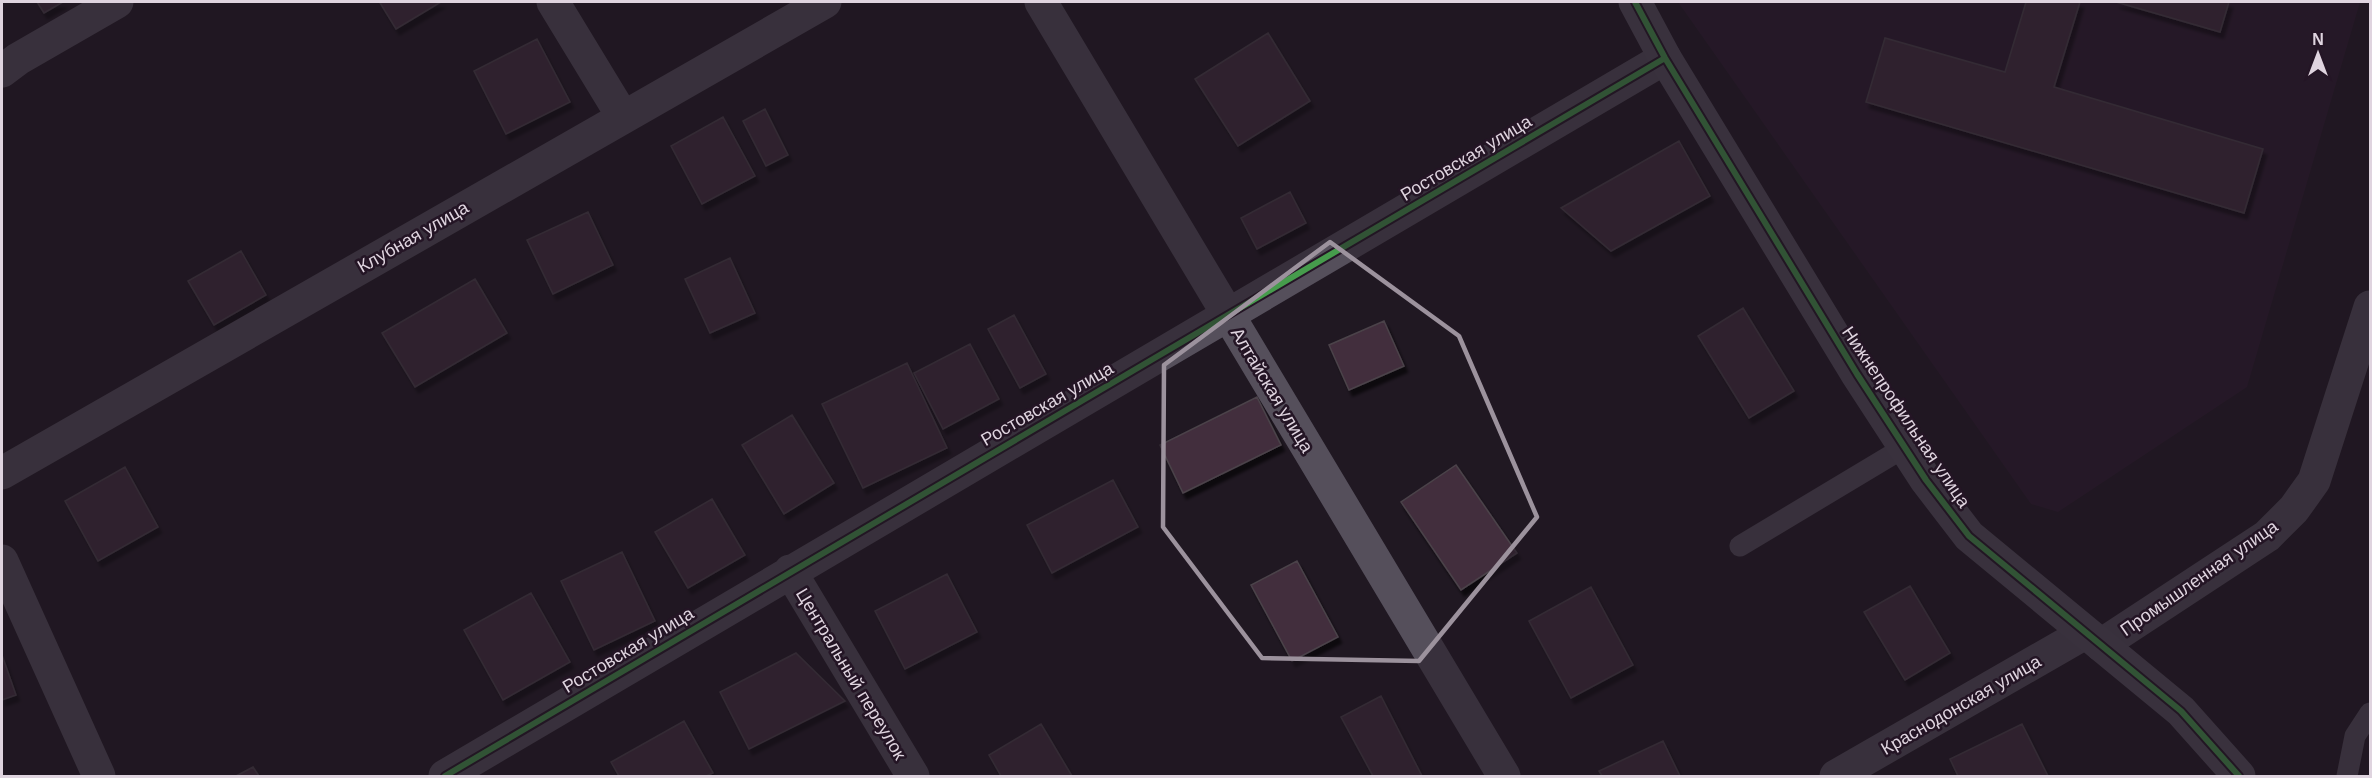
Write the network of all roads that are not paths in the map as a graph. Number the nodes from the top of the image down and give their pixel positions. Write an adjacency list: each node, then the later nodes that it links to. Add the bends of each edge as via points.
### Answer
1 (117, 2): 7 (street)
2 (553, 2): 8 (street)
3 (825, 2): 8 (street, Клубная улица)
4 (1041, 2): 10 (street, Алтайская улица)
5 (1641, 5): 6 (street, Нижнепрофильная улица)
6 (1665, 58): 10 (street, Ростовская улица); 11 (street, Нижнепрофильная улица)
7 (2, 71)
8 (623, 117): 12 (street, Клубная улица)
9 (2370, 307): 16 (street, Промышленная улица, via 2314,481 2294,509 2267,536)
10 (1228, 317): 15 (street, Ростовская улица); 21 (street, Алтайская улица)
11 (1905, 447): 13 (lane); 16 (street, Нижнепрофильная улица, via 1970,536)
12 (2, 473)
13 (1740, 546)
14 (2, 561): 18 (street)
15 (790, 571): 19 (street, Ростовская улица); 20 (street, Центральный переулок)
16 (2093, 639): 22 (street, Краснодонская улица); 23 (street, Нижнепрофильная улица, via 2181,711)
17 (2370, 713): 24 (lane, via 2355,736)
18 (99, 777)
19 (445, 777)
20 (913, 777)
21 (1504, 777)
22 (1836, 777)
23 (2239, 777)
24 (2346, 777)

